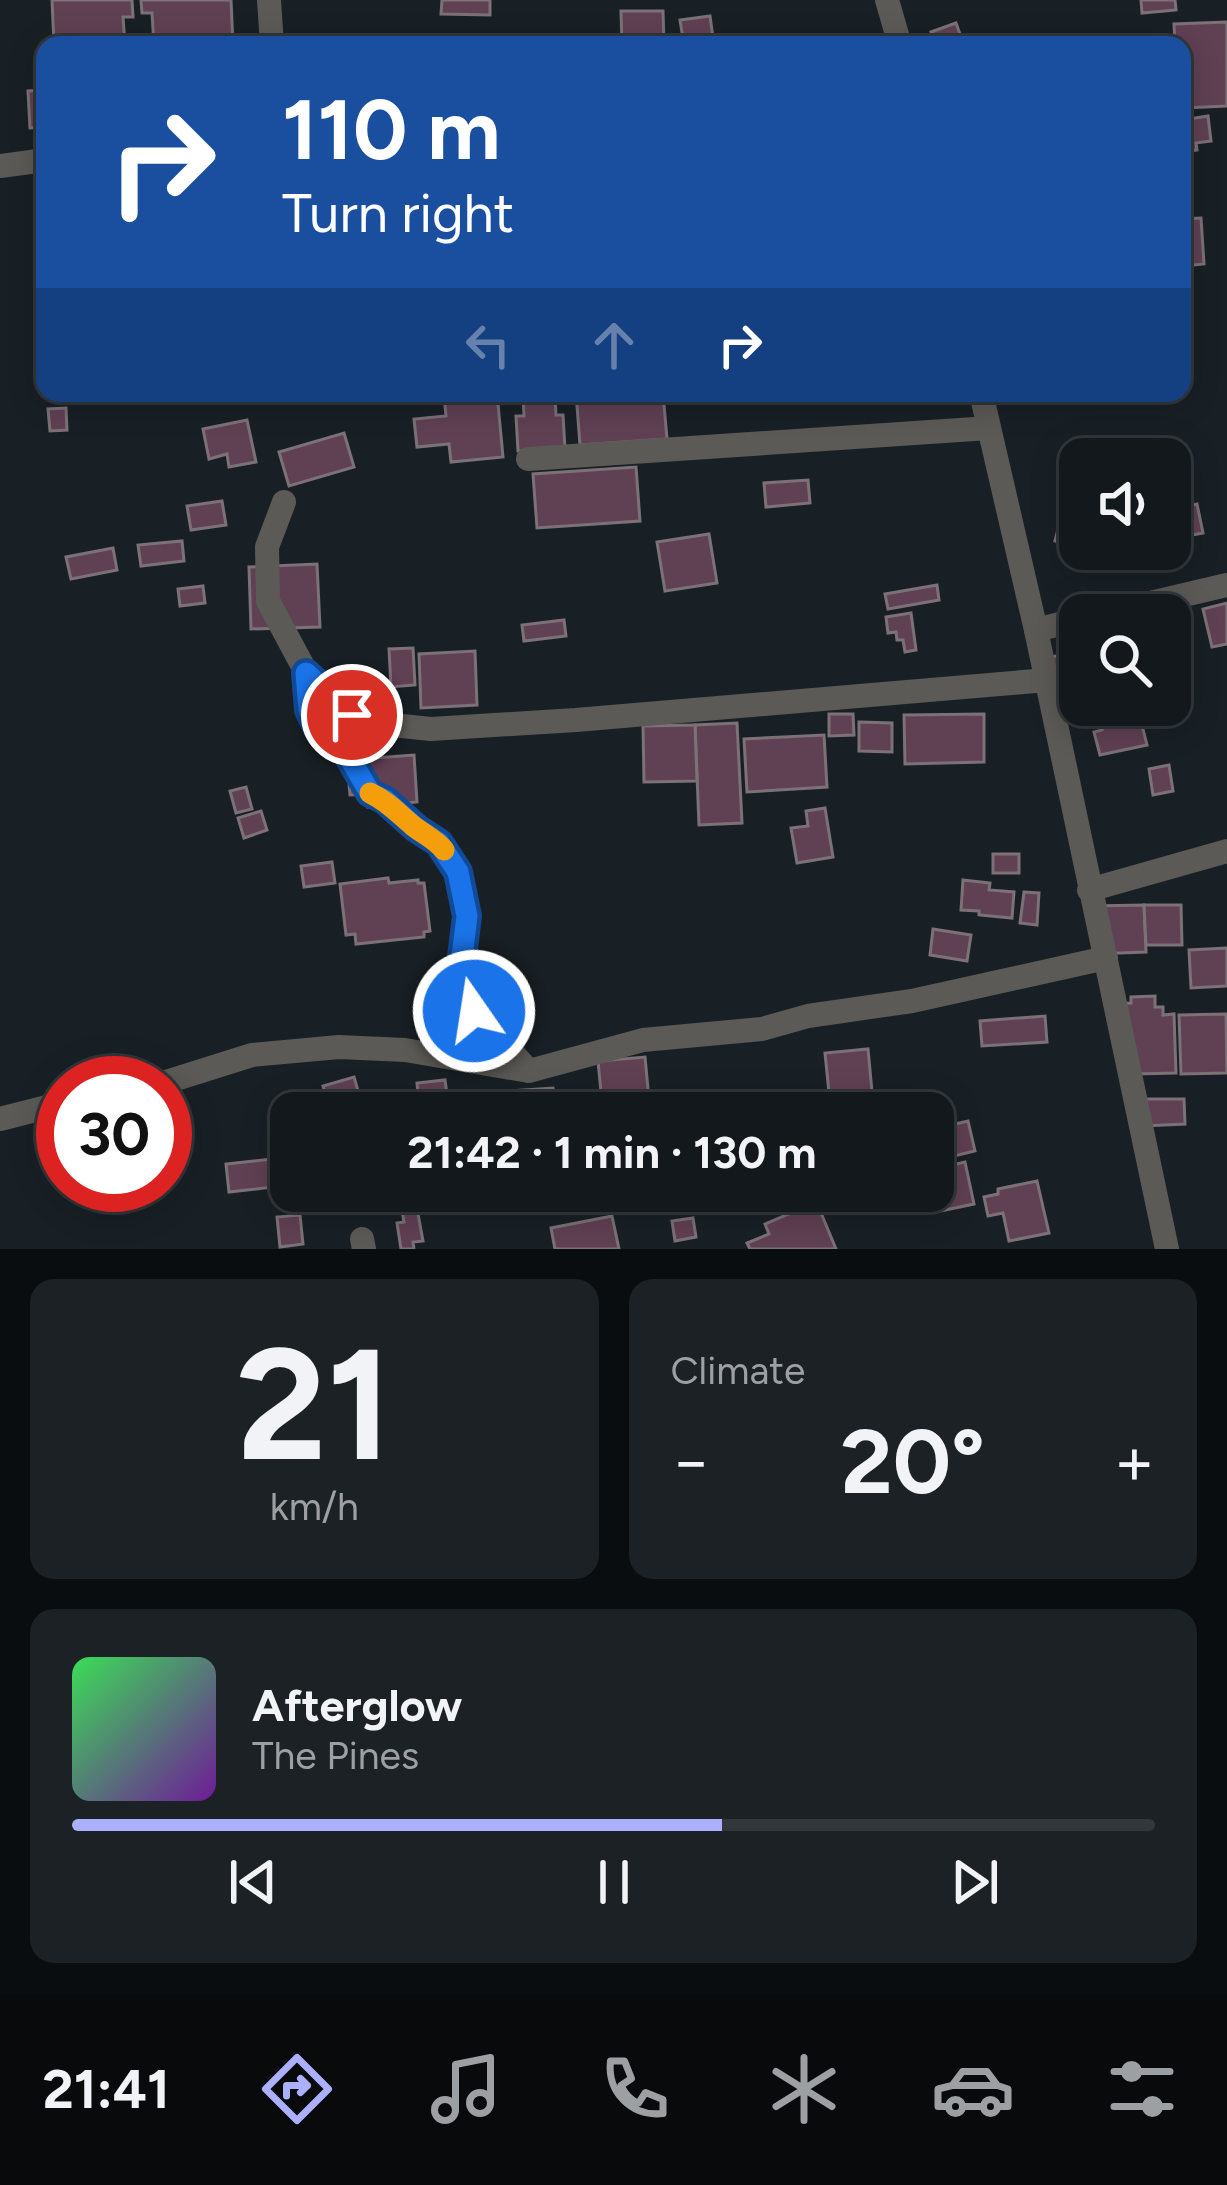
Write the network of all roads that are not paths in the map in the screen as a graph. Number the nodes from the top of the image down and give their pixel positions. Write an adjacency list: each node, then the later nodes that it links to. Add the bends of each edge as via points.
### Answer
1 (269, 0): 3 (street)
2 (887, 0): 4 (street)
3 (271, 36)
4 (897, 36)
5 (36, 161): 6 (street)
6 (0, 166)
7 (983, 402): 8 (street)
8 (988, 428): 9 (street); 14 (street)
9 (528, 459)
10 (284, 502): 15 (street, via 267,547 268,601)
11 (1227, 585): 12 (street)
12 (1189, 594)
13 (1059, 625): 14 (street)
14 (1036, 630): 16 (street)
15 (306, 673): 16 (street, via 352,715 431,728); 20 (street, via 318,729 341,743 370,793 439,843 458,872 467,916 459,981 474,1011)
16 (1047, 680): 18 (street)
17 (1227, 851): 18 (street)
18 (1089, 890): 19 (street)
19 (1106, 958): 20 (street, via 762,1029 643,1040); 24 (street)
20 (529, 1071): 21 (street, via 339,1047 252,1054)
21 (192, 1074)
22 (36, 1110): 23 (street)
23 (0, 1119)
24 (1167, 1249)

